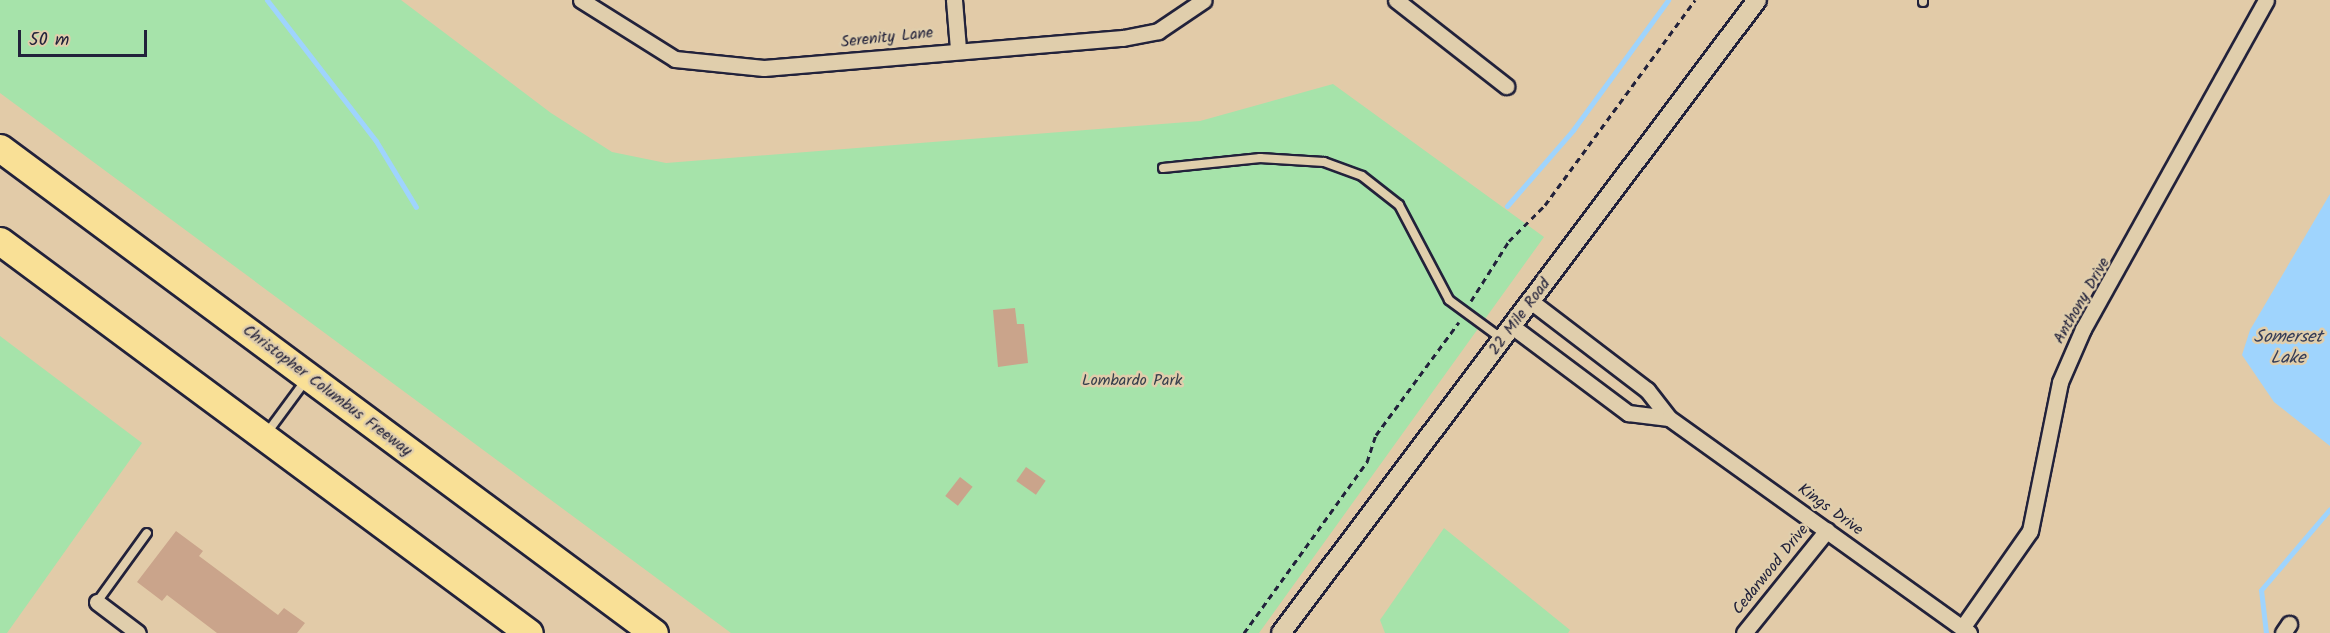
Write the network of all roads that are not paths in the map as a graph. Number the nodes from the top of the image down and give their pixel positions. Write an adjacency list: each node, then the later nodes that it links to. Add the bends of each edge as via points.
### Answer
1 (581, 0): 7 (street, Serenity Lane, via 667,55 715,67 764,68)
2 (954, 0): 7 (street)
3 (1204, 0): 7 (street, Serenity Lane, via 1185,17 1149,32)
4 (1396, 0): 8 (street)
5 (1757, 0): 12 (street, 22 Mile Road)
6 (2266, 0): 20 (street, Anthony Drive, via 2083,329 2060,382 2030,531)
7 (958, 49)
8 (1506, 86)
9 (0, 148): 14 (highway, Christopher Columbus Freeway)
10 (1163, 168): 13 (lane, via 1260,158 1324,162 1362,177 1399,205 1449,300)
11 (0, 241): 16 (highway)
12 (1532, 302): 13 (street, 22 Mile Road); 15 (street, Kings Drive, via 1647,390)
13 (1508, 334): 15 (street, Kings Drive, via 1628,413); 24 (street, 22 Mile Road)
14 (308, 377): 16 (lane); 23 (highway, Christopher Columbus Freeway)
15 (1669, 418): 17 (street, Kings Drive)
16 (265, 436): 22 (highway)
17 (1827, 530): 20 (street, Kings Drive); 25 (street, Cedarwood Drive)
18 (147, 533): 19 (lane)
19 (97, 602): 21 (street)
20 (1966, 630)
21 (138, 633)
22 (529, 633)
23 (654, 633)
24 (1281, 633)
25 (1744, 633)

